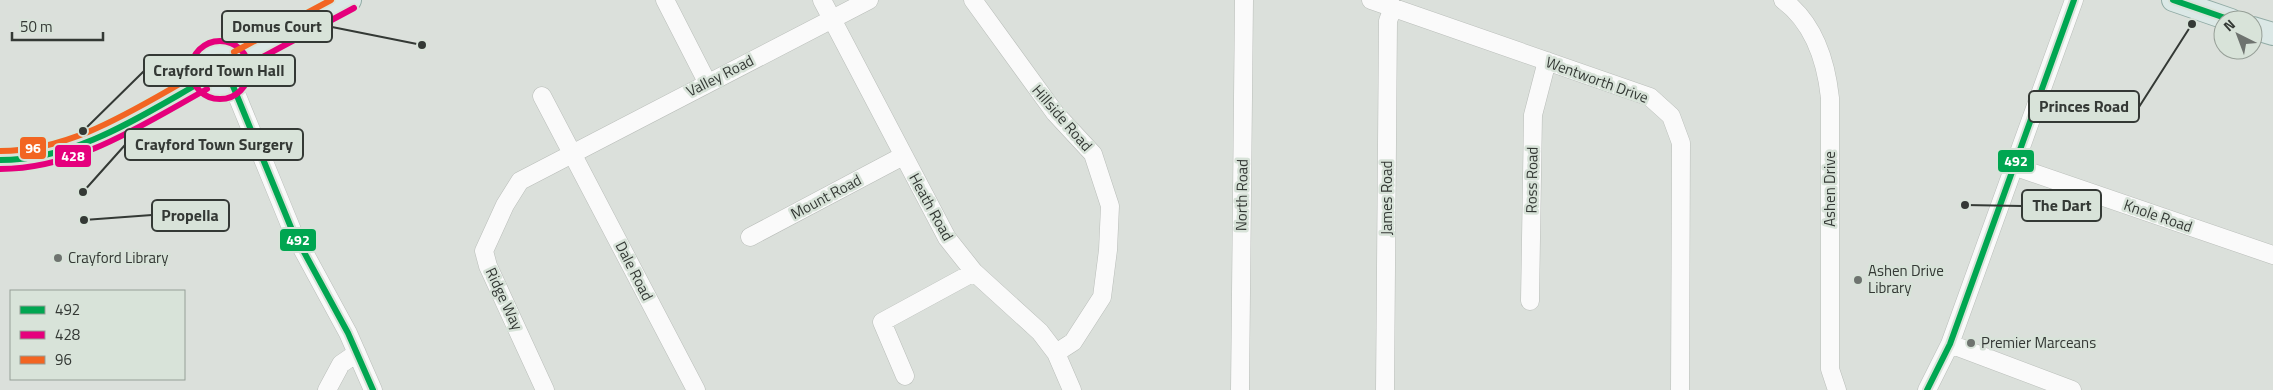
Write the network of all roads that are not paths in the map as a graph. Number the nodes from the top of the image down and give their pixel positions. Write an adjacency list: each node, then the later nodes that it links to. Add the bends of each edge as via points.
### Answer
1 (350, 0): 14 (main road)
2 (665, 0): 17 (street)
3 (822, 0): 13 (street, Heath Road)
4 (868, 0): 13 (street, Valley Road)
5 (973, 0): 30 (street, Hillside Road, via 1055,113 1093,154 1110,206 1102,297 1073,342)
6 (1244, 0): 37 (street, North Road)
7 (1371, 0): 11 (street, Wentworth Drive)
8 (1783, 0): 40 (street, Ashen Drive, via 1800,16 1812,35 1828,75 1830,369)
9 (2074, 0): 23 (street)
10 (2174, 0): 12 (main road)
11 (1393, 7): 15 (street, Wentworth Drive); 38 (street, James Road, via 1388,21)
12 (2213, 14)
13 (831, 19): 17 (street, Valley Road); 21 (street, Heath Road)
14 (238, 60): 16 (main road, via 226,50 210,52 200,65); 18 (main road, via 240,74)
15 (1546, 61): 27 (street, Ross Road, via 1533,115); 39 (street, Wentworth Drive, via 1650,97 1671,116 1682,144)
16 (203, 81): 18 (main road, via 217,90); 22 (main road, via 64,151 35,158)
17 (707, 82): 20 (street, Valley Road)
18 (233, 86): 29 (street, via 292,230)
19 (542, 96): 20 (street, Dale Road)
20 (572, 152): 34 (street, Ridge Way, via 520,181 484,251); 35 (street, Dale Road)
21 (903, 156): 24 (street, Mount Road); 26 (street, Heath Road, via 946,238)
22 (0, 160)
23 (2016, 168): 25 (street, Knole Road); 28 (street)
24 (750, 237)
25 (2273, 256)
26 (974, 272): 30 (street, Heath Road, via 1040,332); 31 (street, via 882,322)
27 (1530, 301)
28 (1950, 344): 41 (street); 42 (street)
29 (357, 353): 32 (street, via 341,364); 33 (street)
30 (1056, 353): 36 (street, Heath Road)
31 (906, 376)
32 (327, 390)
33 (373, 390)
34 (545, 390)
35 (696, 390)
36 (1072, 390)
37 (1240, 390)
38 (1385, 390)
39 (1680, 390)
40 (1837, 390)
41 (1926, 390)
42 (2072, 390)

